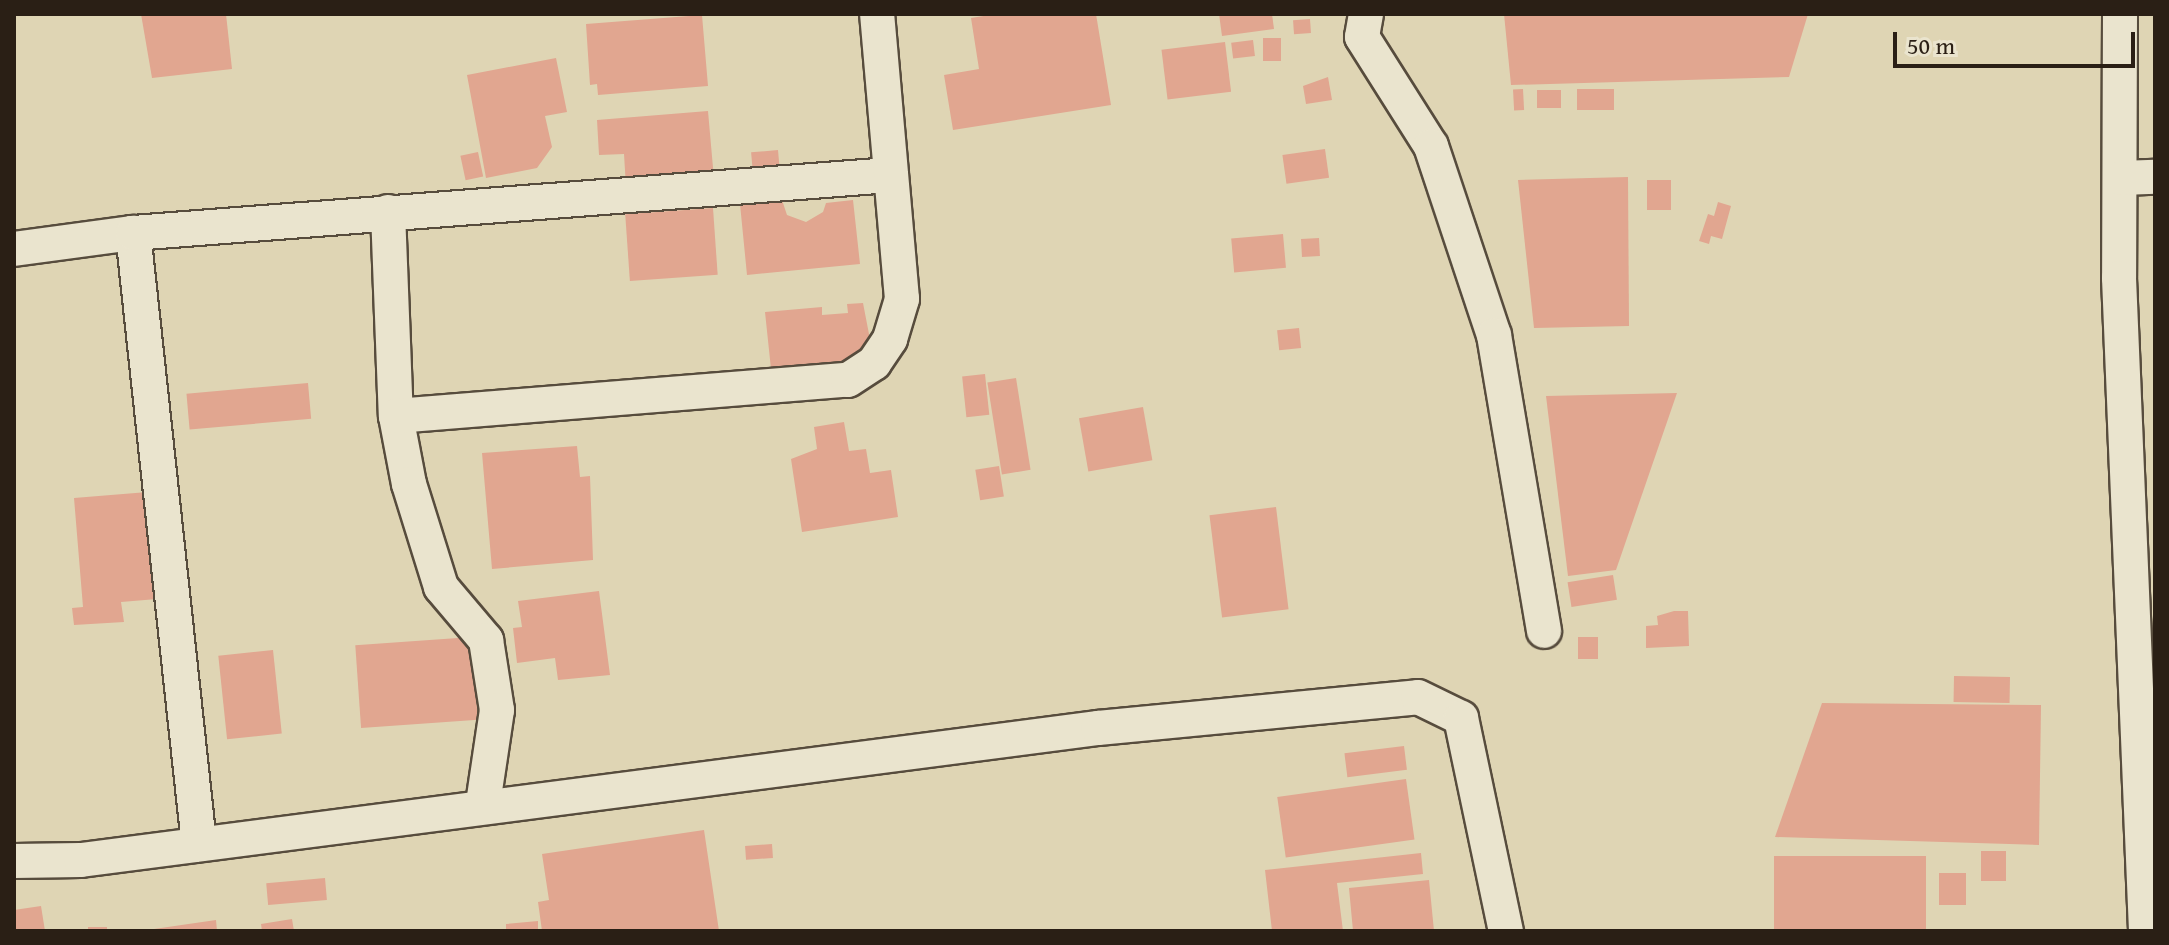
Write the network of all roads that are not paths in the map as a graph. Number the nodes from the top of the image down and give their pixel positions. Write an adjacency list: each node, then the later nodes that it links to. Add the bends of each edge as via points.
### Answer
1 (877, 14): 4 (street)
2 (1366, 14): 11 (street, via 1362,37 1431,146 1494,335)
3 (2120, 14): 6 (street)
4 (891, 175): 7 (street); 10 (street, via 902,299 890,339 874,363 848,380)
5 (2155, 177): 6 (street)
6 (2121, 178): 16 (street, via 2119,278)
7 (388, 212): 8 (street); 10 (street)
8 (133, 233): 9 (street); 13 (street)
9 (14, 249)
10 (396, 416): 12 (street, via 441,587 486,640 497,710)
11 (1544, 631)
12 (483, 804): 13 (street); 15 (street, via 790,771 1098,728 1418,697 1461,718)
13 (199, 844): 14 (street, via 81,860)
14 (14, 861)
15 (1506, 931)
16 (2146, 931)

